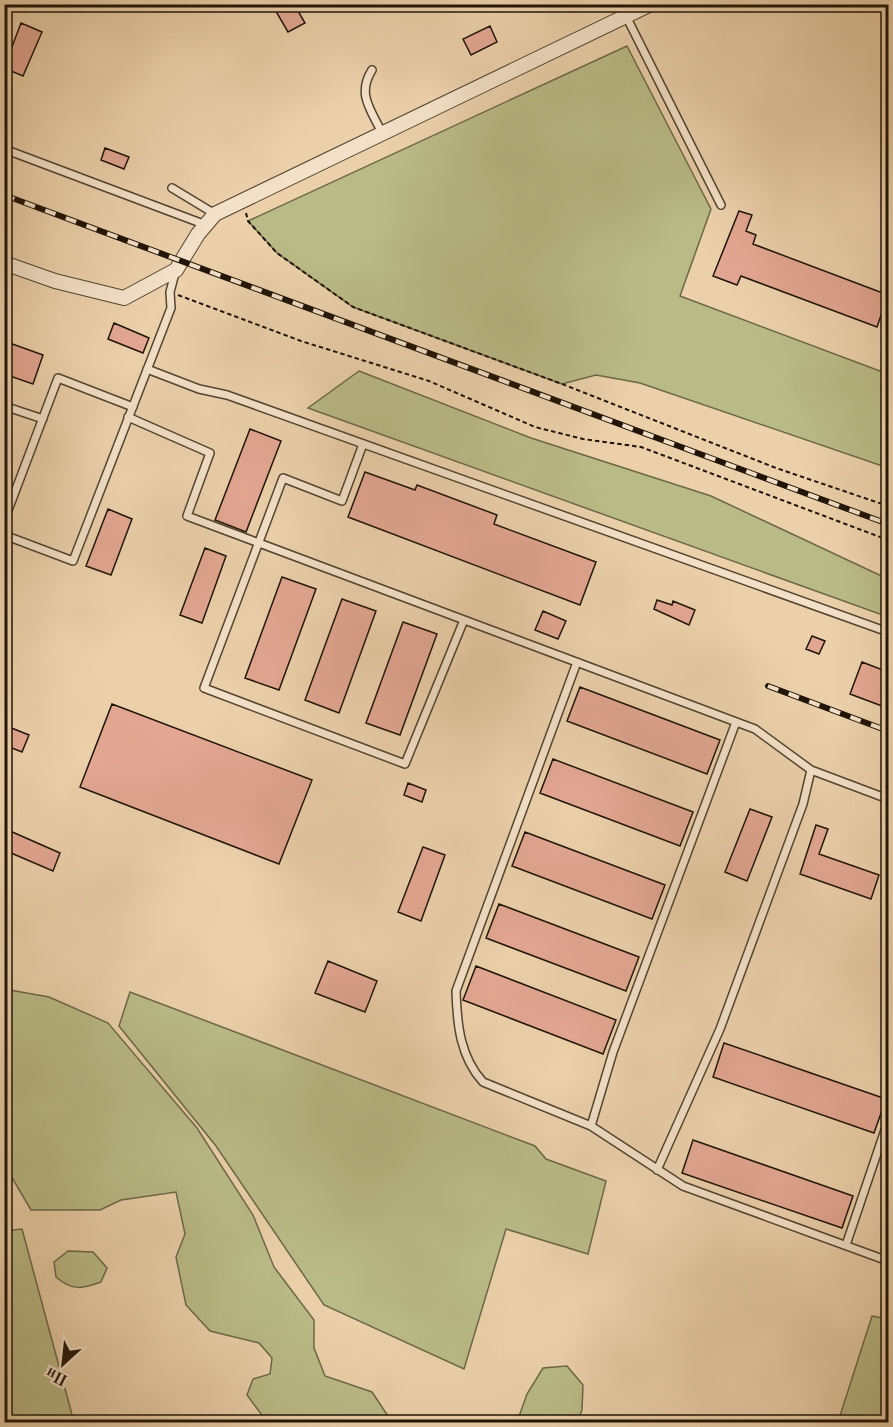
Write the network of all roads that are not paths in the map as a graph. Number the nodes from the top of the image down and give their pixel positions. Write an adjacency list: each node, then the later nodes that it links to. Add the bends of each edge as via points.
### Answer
1 (651, 4): 2 (street)
2 (626, 16): 4 (street); 7 (lane)
3 (372, 70): 4 (lane, via 364,82 363,93)
4 (383, 135): 8 (street)
5 (4, 149): 8 (lane)
6 (172, 188): 8 (lane)
7 (721, 205)
8 (210, 219): 10 (street)
9 (4, 262): 10 (street, via 55,281 124,298)
10 (176, 270): 11 (lane, via 170,292 175,309)
11 (147, 369): 13 (lane); 16 (lane)
12 (4, 405): 15 (lane)
13 (133, 407): 14 (lane); 15 (lane, via 58,378)
14 (129, 417): 18 (lane, via 73,561); 19 (lane, via 210,453 188,516)
15 (43, 419): 17 (lane)
16 (363, 444): 19 (lane, via 342,501 283,478); 21 (lane)
17 (4, 521)
18 (4, 536)
19 (257, 542): 20 (lane); 20 (lane, via 204,688 405,764)
20 (464, 620): 22 (lane)
21 (888, 632)
22 (577, 662): 23 (lane); 28 (lane, via 456,991 456,1001 464,1053 483,1082)
23 (736, 722): 24 (lane, via 755,729); 28 (lane, via 613,1052)
24 (811, 770): 26 (lane); 29 (lane, via 803,804 720,1029)
25 (888, 788): 26 (lane)
26 (886, 798)
27 (888, 1121): 30 (lane)
28 (591, 1126): 29 (lane)
29 (657, 1170): 30 (lane, via 683,1186)
30 (846, 1245): 31 (lane)
31 (888, 1261)

